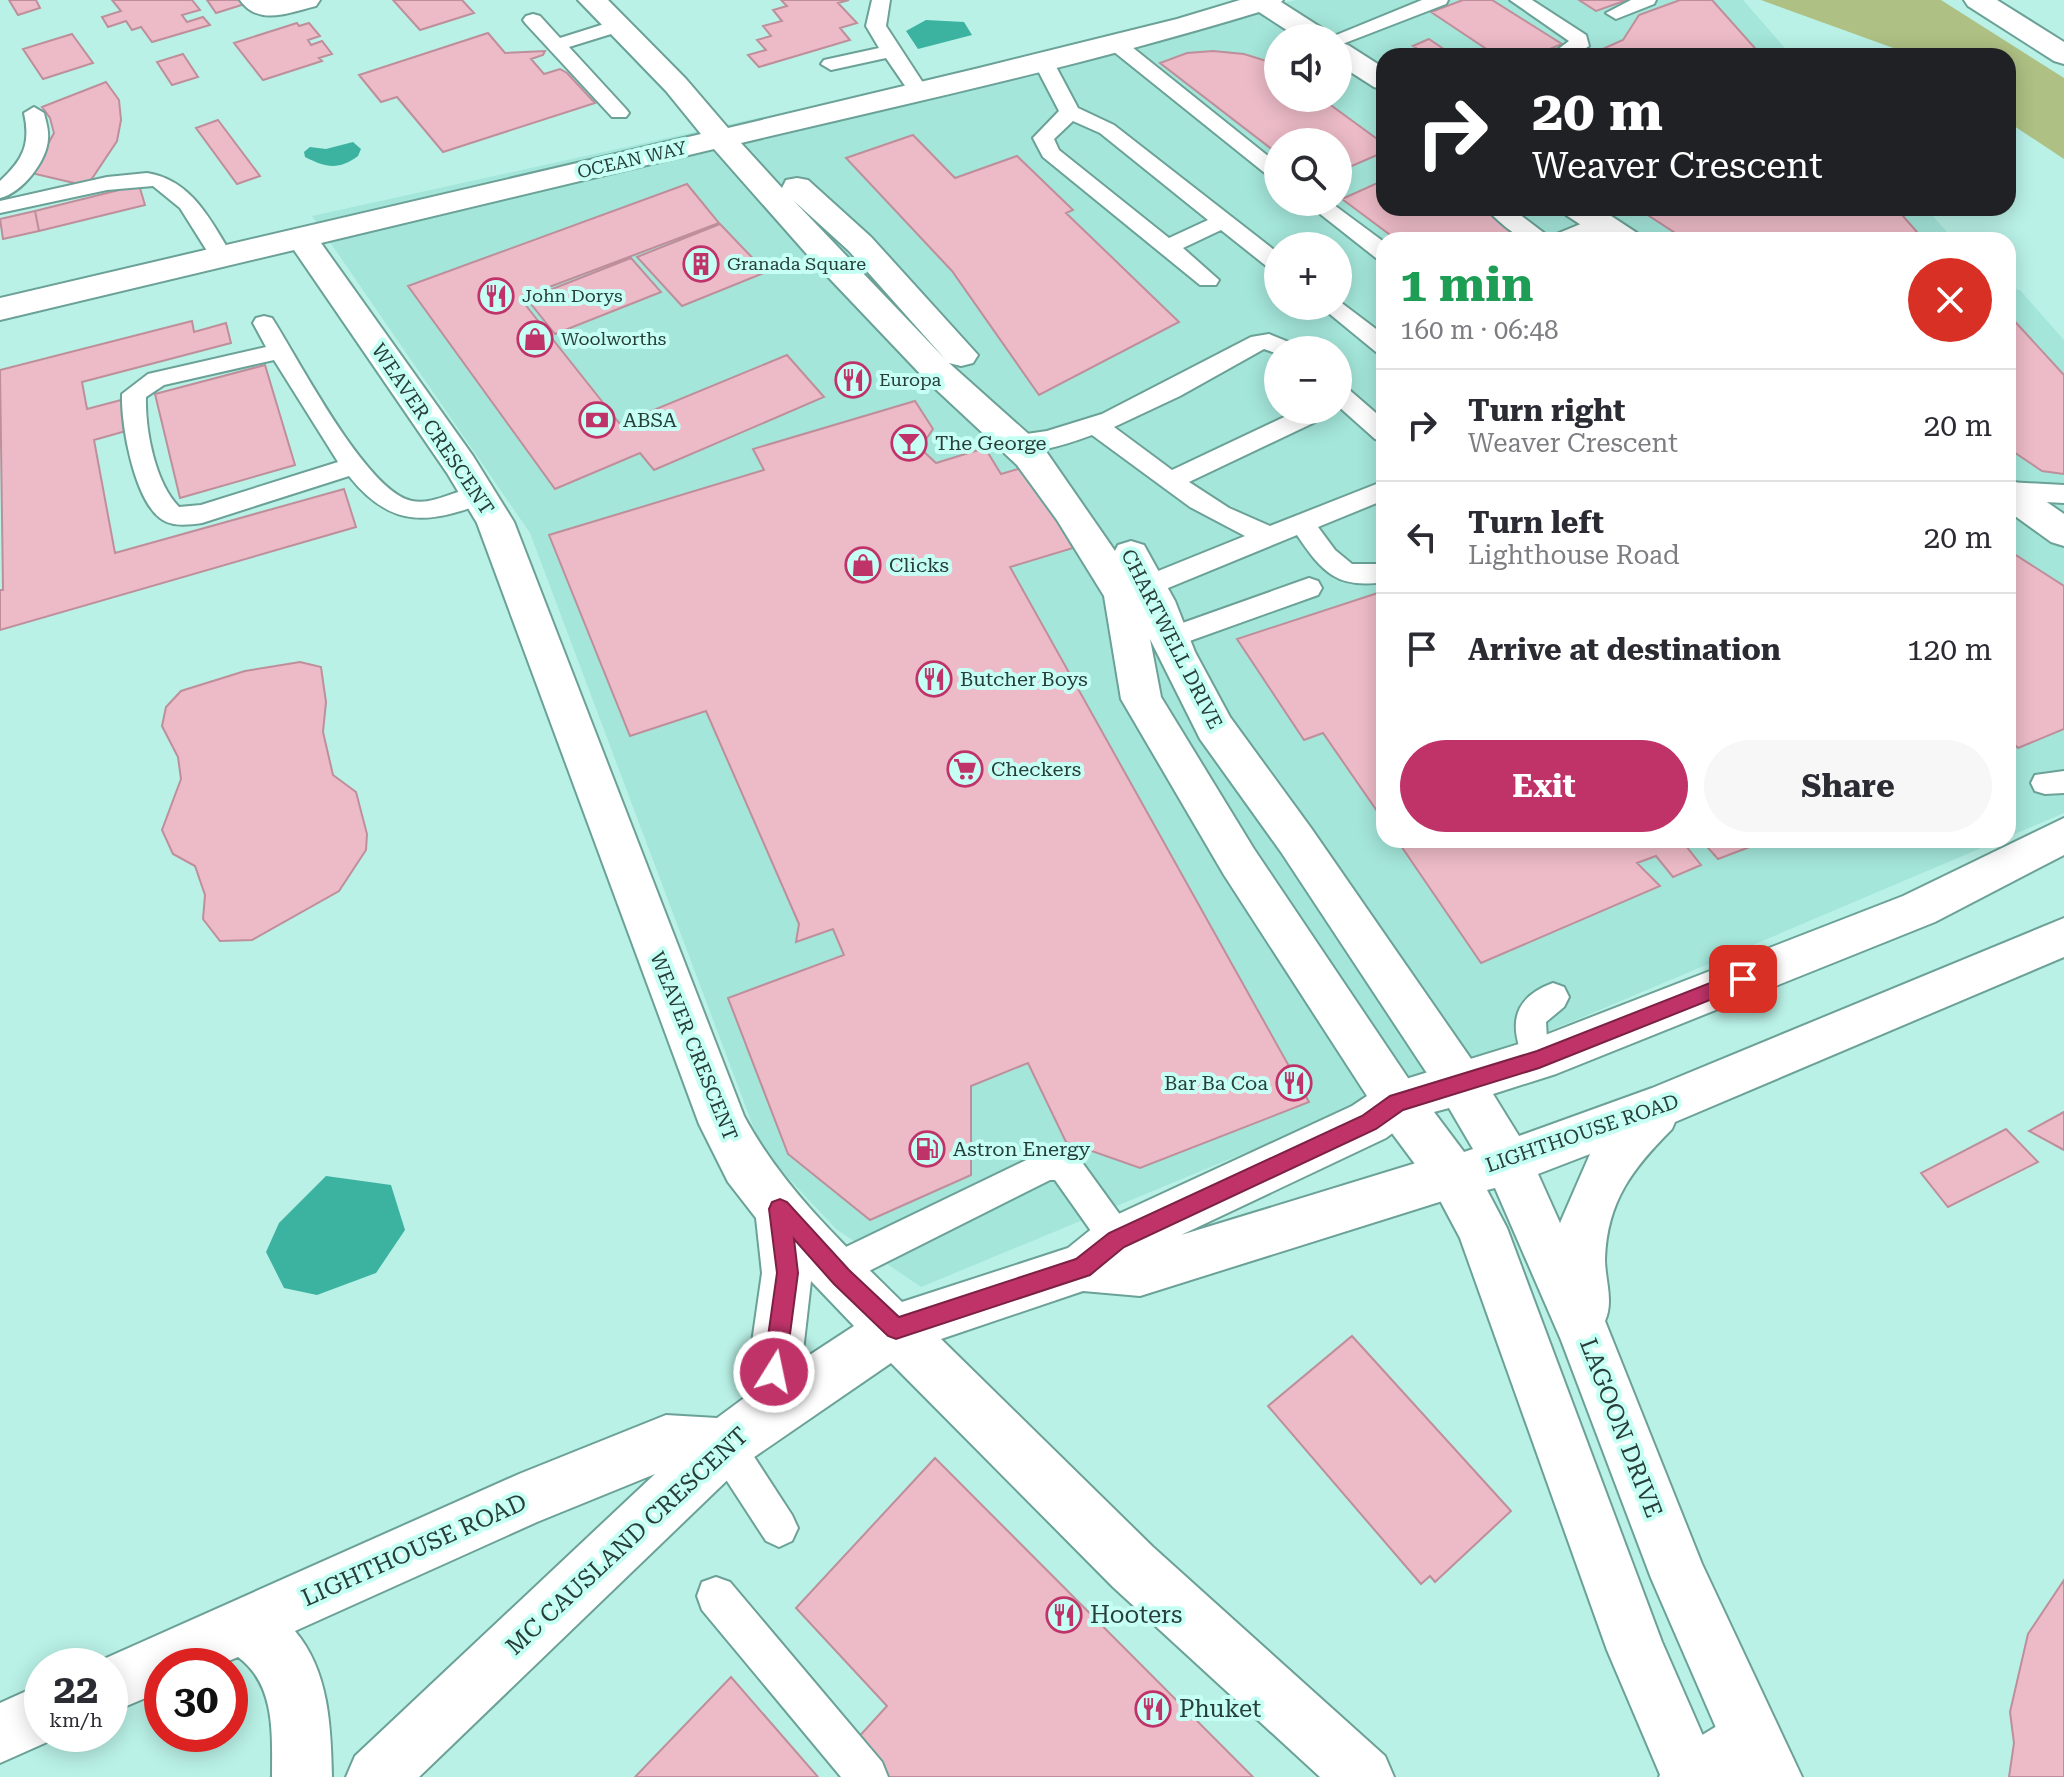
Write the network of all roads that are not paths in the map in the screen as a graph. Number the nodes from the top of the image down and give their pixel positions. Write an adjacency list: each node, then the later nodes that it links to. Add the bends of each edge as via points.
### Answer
1 (254, 0): 2 (main road, via 267,9)
2 (306, 0)
3 (592, 0): 13 (main road, CHARTWELL DRIVE)
4 (881, 0): 18 (lane, via 876,26)
5 (1439, 0): 14 (lane)
6 (1519, 0): 17 (lane, via 1579,39)
7 (1647, 0): 10 (lane)
8 (1978, 0): 19 (main road)
9 (1263, 1): 12 (main road); 15 (main road, OCEAN WAY)
10 (1616, 13)
11 (533, 20): 16 (lane)
12 (1297, 24)
13 (617, 26): 16 (lane); 28 (main road, CHARTWELL DRIVE)
14 (1352, 34)
15 (1115, 43): 21 (main road, OCEAN WAY); 29 (lane)
16 (556, 45): 27 (lane)
17 (1575, 48)
18 (891, 51): 22 (lane); 24 (lane)
19 (2064, 55)
20 (1352, 60): 23 (main road)
21 (1043, 61): 24 (main road, OCEAN WAY); 25 (lane)
22 (831, 64)
23 (1376, 76)
24 (919, 92): 28 (main road, OCEAN WAY)
25 (1070, 112): 34 (lane, via 1107,129); 39 (lane, via 1043,138 1050,153)
26 (34, 113): 30 (lane, via 40,144)
27 (619, 113)
28 (732, 137): 38 (main road, OCEAN WAY); 54 (main road, CHARTWELL DRIVE, via 823,253 939,373)
29 (1264, 163)
30 (0, 192)
31 (0, 207): 42 (lane, via 113,182 155,179 189,207)
32 (1335, 216): 40 (lane)
33 (1508, 216): 36 (lane)
34 (1223, 221): 39 (lane); 41 (lane)
35 (1601, 224): 37 (lane)
36 (1530, 232)
37 (1582, 232)
38 (301, 237): 42 (main road, OCEAN WAY); 58 (main road, WEAVER CRESCENT)
39 (1168, 247): 43 (lane)
40 (1376, 247)
41 (1264, 253)
42 (222, 257): 44 (main road, OCEAN WAY)
43 (1208, 280)
44 (0, 309)
45 (1349, 320): 47 (lane)
46 (264, 323): 49 (lane)
47 (1376, 341)
48 (1264, 342): 53 (lane)
49 (281, 351): 55 (lane); 55 (lane, via 156,379 134,394 156,498 168,512 202,514)
50 (1352, 407): 52 (lane)
51 (1290, 424): 56 (lane)
52 (1376, 426)
53 (1097, 427): 54 (lane); 56 (lane)
54 (1028, 443): 65 (main road, CHARTWELL DRIVE, via 1030,456 1070,511)
55 (354, 466): 58 (lane, via 378,494 399,507 423,511)
56 (1170, 481): 62 (lane, via 1223,518)
57 (1376, 493): 61 (lane)
58 (480, 495): 76 (main road, WEAVER CRESCENT, via 576,729 723,1124 745,1166)
59 (2016, 495): 60 (main road)
60 (2059, 514)
61 (1301, 522): 62 (lane); 63 (lane, via 1344,574)
62 (1266, 535): 65 (lane)
63 (1376, 574)
64 (1309, 588): 66 (lane)
65 (1136, 590): 66 (main road, CHARTWELL DRIVE); 72 (main road, CHARTWELL DRIVE, via 1141,699 1239,862)
66 (1170, 638): 71 (main road, CHARTWELL DRIVE, via 1215,728)
67 (2064, 835): 70 (main road, LIGHTHOUSE ROAD, via 1919,909)
68 (2064, 937): 73 (main road, LIGHTHOUSE ROAD)
69 (1553, 997): 70 (lane, via 1532,1015 1529,1025)
70 (1539, 1059): 71 (main road, LIGHTHOUSE ROAD)
71 (1461, 1084): 72 (main road, LIGHTHOUSE ROAD); 74 (main road, LAGOON DRIVE)
72 (1397, 1102): 75 (main road); 77 (main road, LIGHTHOUSE ROAD)
73 (1666, 1104): 74 (main road, LIGHTHOUSE ROAD); 80 (main road, via 1620,1148 1585,1223 1580,1260)
74 (1508, 1163): 75 (main road, LIGHTHOUSE ROAD); 80 (main road, LAGOON DRIVE)
75 (1452, 1175): 77 (main road, LIGHTHOUSE ROAD); 94 (main road, via 1482,1228 1636,1650)
76 (780, 1209): 78 (main road, WEAVER CRESCENT); 81 (main road, via 787,1273)
77 (1113, 1260): 78 (lane, via 1064,1165 1047,1165); 79 (main road, LIGHTHOUSE ROAD)
78 (835, 1270): 79 (main road, WEAVER CRESCENT)
79 (896, 1329): 81 (main road, MC CAUSLAND CRESCENT); 93 (main road, WEAVER CRESCENT, via 1133,1567)
80 (1585, 1335): 89 (main road, LAGOON DRIVE, via 1679,1578)
81 (769, 1413): 82 (main road, MC CAUSLAND CRESCENT)
82 (725, 1445): 83 (lane); 85 (main road, LIGHTHOUSE ROAD, via 666,1442); 91 (main road, MC CAUSLAND CRESCENT)
83 (779, 1528)
84 (716, 1596): 92 (lane)
85 (243, 1626): 86 (main road, LIGHTHOUSE ROAD); 90 (main road, via 276,1650 289,1673 297,1694)
86 (128, 1676)
87 (24, 1722): 88 (main road)
88 (0, 1733)
89 (1761, 1758): 94 (main road)
90 (302, 1777)
91 (376, 1777)
92 (867, 1777)
93 (1364, 1777)
94 (1690, 1777)

